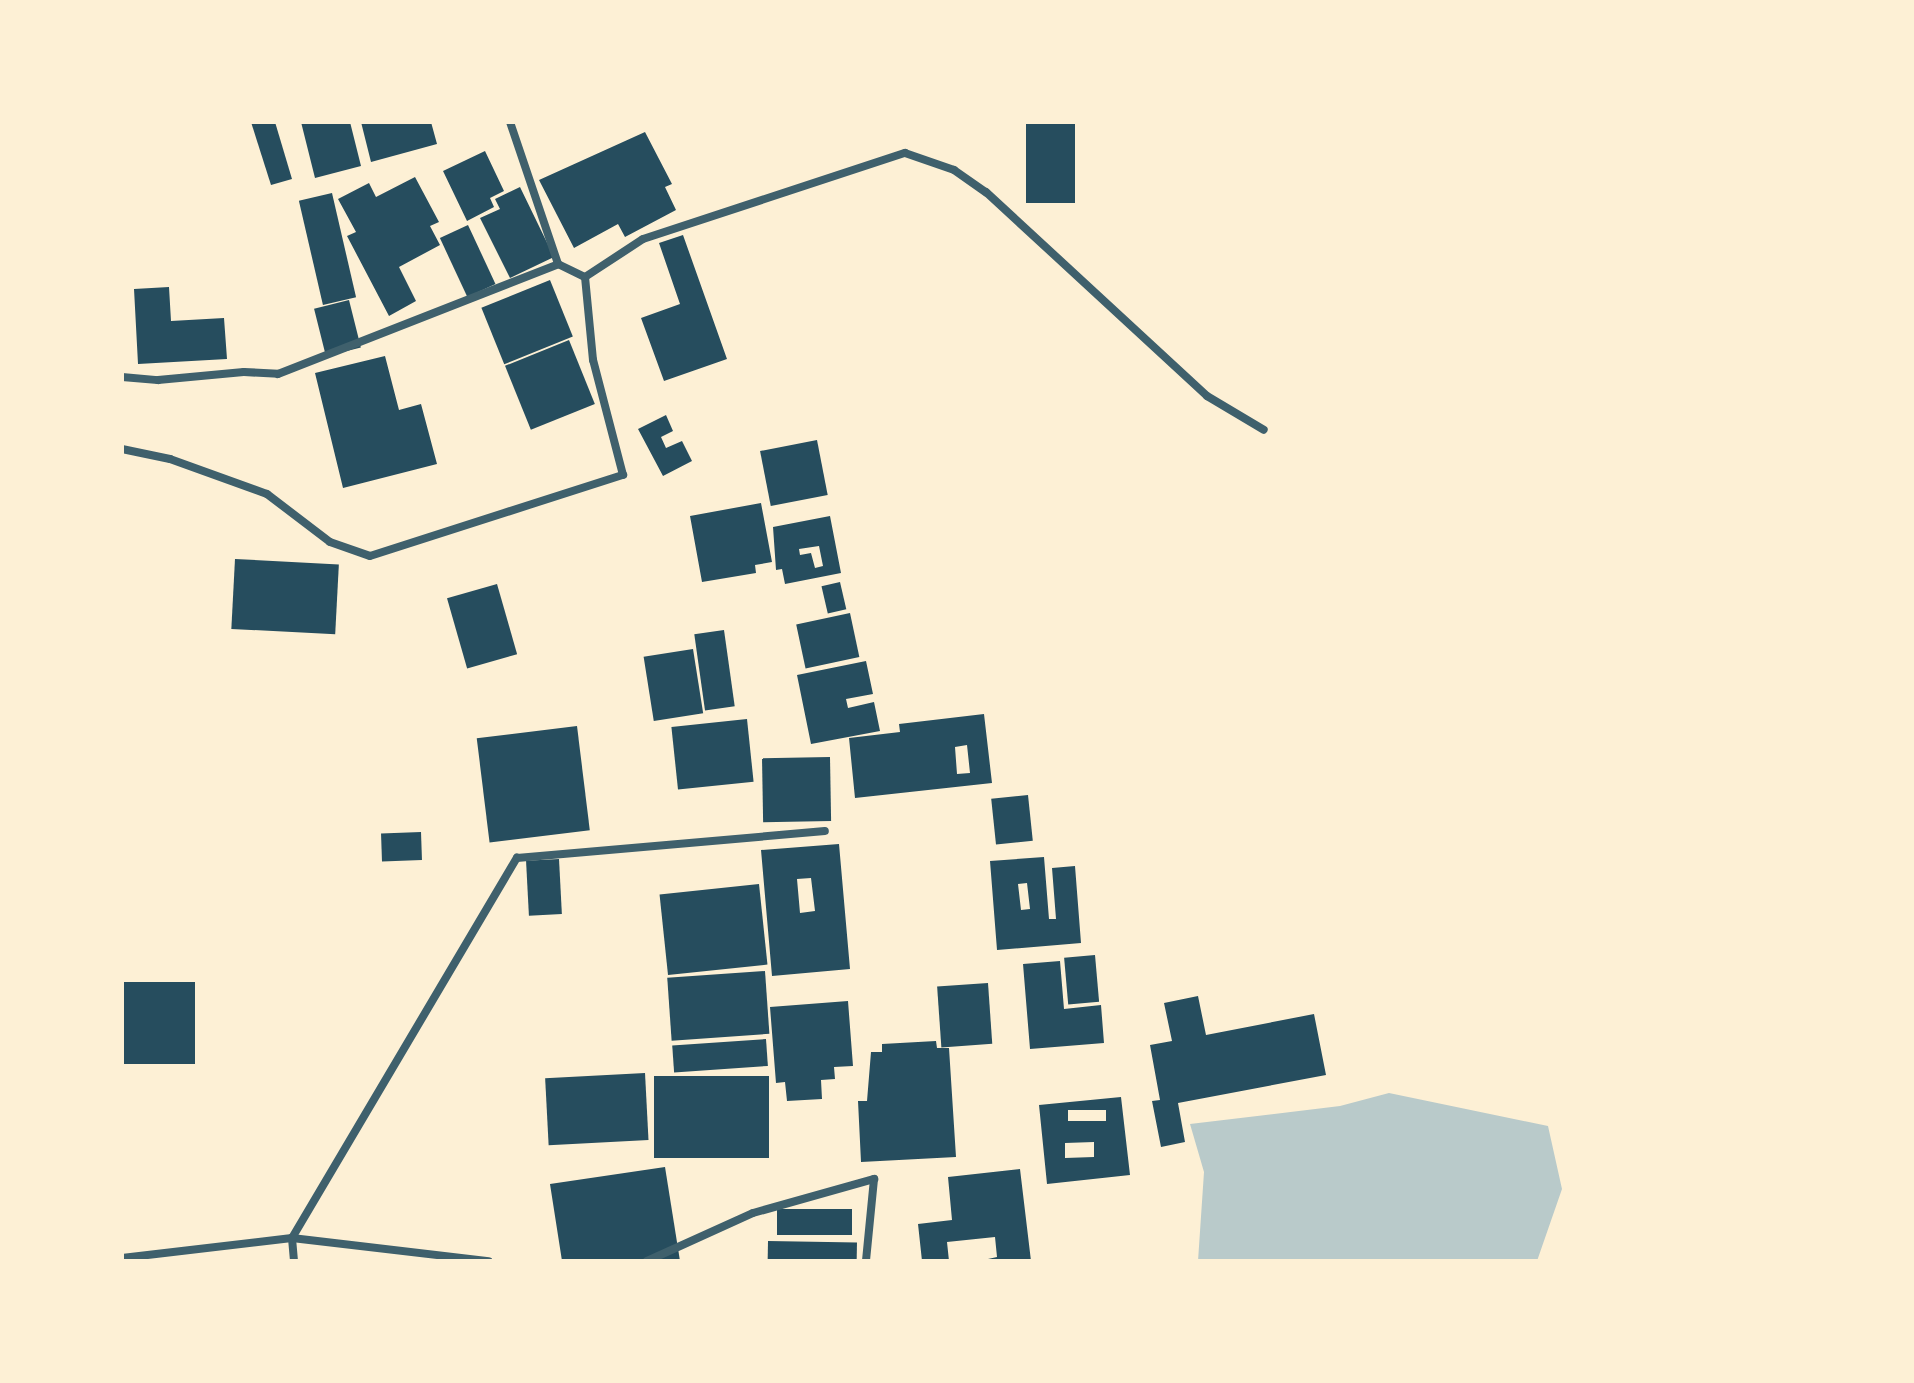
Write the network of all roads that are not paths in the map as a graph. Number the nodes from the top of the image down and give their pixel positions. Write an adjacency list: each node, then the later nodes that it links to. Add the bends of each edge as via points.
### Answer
1 (510, 122): 2 (street)
2 (558, 264): 3 (street); 4 (street, via 278,374)
3 (585, 277): 5 (street, via 643,239 905,153 954,170 986,192 1207,396); 6 (street, via 593,360 623,475 370,556 330,542 267,494 170,459)
4 (122, 377)
5 (1264, 430)
6 (122, 449)
7 (825, 831): 8 (street, via 517,858)
8 (292, 1238): 9 (street); 10 (street); 11 (street)
9 (122, 1258)
10 (294, 1261)
11 (489, 1261)
12 (647, 1261): 13 (street, via 753,1213 874,1179)
13 (866, 1261)

